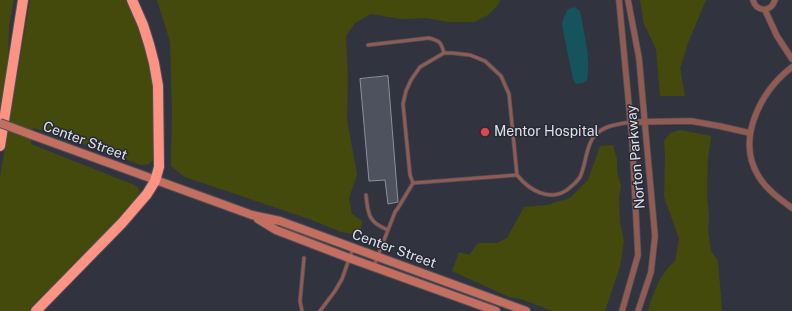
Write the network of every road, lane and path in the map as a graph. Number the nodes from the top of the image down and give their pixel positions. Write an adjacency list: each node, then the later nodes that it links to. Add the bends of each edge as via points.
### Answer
1 (23, 0): 16 (highway)
2 (132, 0): 18 (highway, via 149,44 158,86 159,167)
3 (619, 0): 12 (street, Norton Parkway)
4 (628, 0): 13 (street, Norton Parkway, via 639,58)
5 (753, 0): 7 (street, via 755,6)
6 (775, 0): 7 (street, via 772,6)
7 (765, 10): 10 (street, via 777,36)
8 (368, 45): 9 (lane, via 429,38 442,43)
9 (444, 53): 17 (lane, via 470,55 485,61 502,76 509,94); 19 (lane, via 420,67 406,91 403,104)
10 (792, 59)
11 (792, 67): 15 (street, via 777,81 762,103)
12 (631, 122): 13 (street); 17 (lane, via 611,126 596,135 580,176 563,192 551,196 539,192 528,187); 34 (street, Norton Parkway, via 638,255)
13 (645, 122): 15 (street, via 691,121); 35 (street, Norton Parkway, via 655,236 650,272)
14 (0, 123): 18 (main road, Center Street, bridge)
15 (750, 133): 21 (street, via 749,153 756,171 772,193)
16 (0, 146)
17 (517, 175): 19 (lane)
18 (156, 181): 22 (main road, Center Street); 29 (highway, via 118,228)
19 (413, 183): 23 (lane, via 395,212)
20 (366, 195): 23 (lane, via 369,217 379,227)
21 (792, 208)
22 (252, 215): 24 (main road, Center Street, via 280,221); 27 (main road, Center Street, via 276,230)
23 (388, 230): 25 (lane)
24 (353, 248): 25 (main road, Center Street); 27 (lane)
25 (377, 257): 28 (lane); 33 (main road, Center Street)
26 (304, 258): 30 (lane, via 300,301)
27 (350, 258): 28 (main road, Center Street); 31 (lane, via 336,292)
28 (374, 267): 32 (main road, Center Street)
29 (36, 311)
30 (302, 311)
31 (320, 311)
32 (496, 311)
33 (526, 311)
34 (622, 311)
35 (638, 311)

